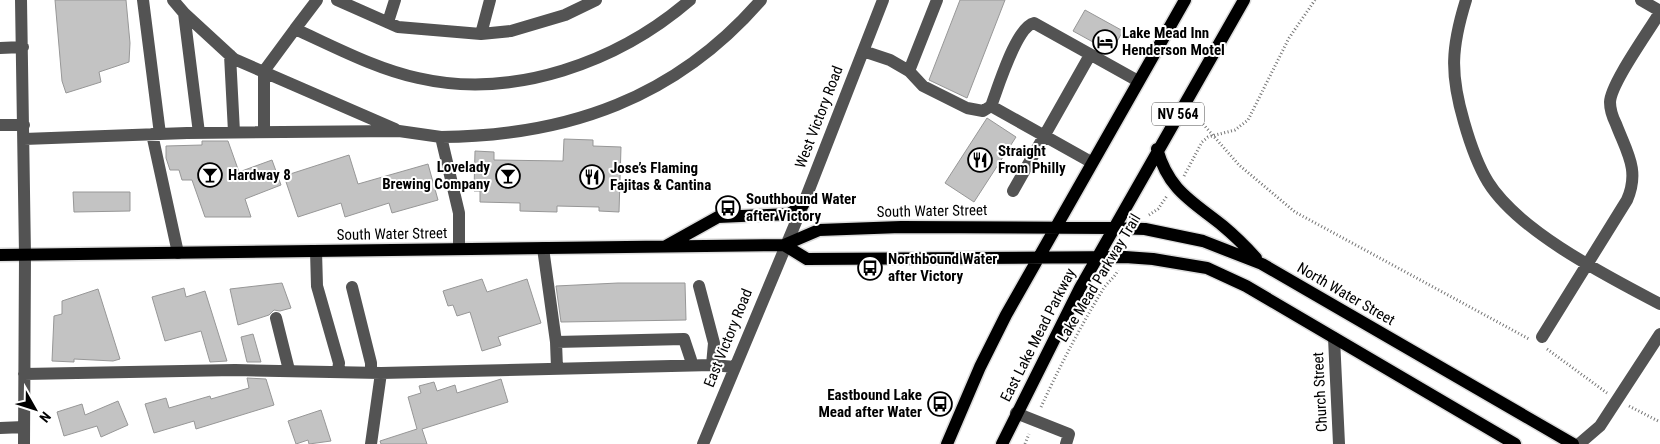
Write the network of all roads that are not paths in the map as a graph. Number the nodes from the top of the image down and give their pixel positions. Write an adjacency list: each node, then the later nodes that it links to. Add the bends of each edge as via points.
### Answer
1 (21, 0): 22 (street)
2 (144, 0): 37 (street)
3 (173, 0): 18 (street)
4 (317, 0): 20 (street)
5 (336, 0): 19 (street)
6 (395, 0): 19 (street)
7 (490, 0): 21 (street)
8 (596, 0): 21 (street, via 566,15 511,31)
9 (690, 0): 20 (street, via 656,27 594,60 520,80 471,84 418,78 355,57)
10 (760, 0): 39 (street, via 726,36 695,61 662,84 624,104 593,116 550,126 477,137)
11 (884, 0): 24 (street, West Victory Road)
12 (937, 0): 28 (street)
13 (1185, 0): 29 (main road)
14 (1244, 0): 41 (main road, NV 564)
15 (1466, 0): 58 (street, via 1455,34 1453,71 1458,103 1472,150 1489,183 1512,210 1542,236)
16 (1641, 0): 17 (street)
17 (1660, 11): 58 (street, via 1616,85 1610,102 1633,168 1633,185 1627,200)
18 (184, 13): 25 (street); 34 (street)
19 (388, 22): 21 (street, via 398,26)
20 (295, 29): 27 (street)
21 (481, 34)
22 (23, 47): 23 (street); 32 (street)
23 (0, 48)
24 (863, 50): 28 (street); 44 (street, West Victory Road)
25 (230, 55): 27 (street); 35 (street)
26 (1090, 55): 29 (street); 30 (street, via 1034,23 1028,24 1019,36); 38 (street)
27 (264, 71): 33 (street); 36 (street)
28 (909, 71): 30 (street, via 923,86 967,108 983,111)
29 (1138, 81): 42 (main road)
30 (991, 106): 38 (street)
31 (0, 125): 32 (street)
32 (24, 125): 40 (street)
33 (399, 131): 36 (street); 39 (street)
34 (199, 132): 35 (street); 37 (street)
35 (234, 132): 36 (street)
36 (264, 132)
37 (156, 134): 40 (street); 53 (street)
38 (1045, 136): 42 (street); 43 (street)
39 (442, 137): 51 (street, via 459,213)
40 (24, 139): 55 (street)
41 (1157, 150): 47 (main road, NV 564); 59 (main road, via 1174,187 1237,238)
42 (1092, 162): 45 (main road)
43 (1013, 191)
44 (802, 205): 48 (street, West Victory Road); 49 (main road, via 789,214 718,216)
45 (1055, 227): 46 (main road, South Water Street); 48 (main road, South Water Street, via 819,230); 56 (main road)
46 (1084, 228): 47 (main road, North Water Street)
47 (1112, 228): 57 (main road, East Lake Mead Parkway / NV 564); 59 (main road, North Water Street, via 1203,241)
48 (784, 245): 49 (main road, South Water Street); 56 (main road, via 806,259); 70 (street, East Victory Road)
49 (665, 247): 50 (main road, South Water Street)
50 (543, 248): 51 (main road, South Water Street); 67 (street)
51 (459, 249): 52 (main road, South Water Street)
52 (316, 251): 53 (main road, South Water Street); 73 (street, via 317,286)
53 (178, 253): 55 (main road, South Water Street)
54 (0, 255): 55 (main road, South Water Street)
55 (25, 255): 75 (street)
56 (1037, 258): 57 (main road); 82 (main road, via 980,367)
57 (1096, 258): 65 (main road, via 1154,259 1207,268 1246,286); 76 (main road, East Lake Mead Parkway / NV 564)
58 (1587, 262): 62 (street); 66 (street)
59 (1262, 264): 87 (main road, North Water Street)
60 (699, 286): 69 (street, via 714,344)
61 (352, 287): 74 (street)
62 (1660, 304)
63 (276, 318): 72 (street)
64 (1660, 334): 88 (street, via 1600,426)
65 (1334, 338): 85 (street, Church Street); 86 (main road)
66 (1538, 341)
67 (556, 342): 68 (street, via 684,339); 71 (street)
68 (690, 365): 69 (street); 71 (street)
69 (712, 365): 70 (street)
70 (734, 367): 81 (street, East Victory Road)
71 (557, 368): 74 (street)
72 (288, 370): 73 (street); 75 (street, via 235,365)
73 (338, 371): 74 (street)
74 (376, 372): 80 (street)
75 (24, 374): 77 (street)
76 (1016, 413): 83 (main road, East Lake Mead Parkway / NV 564); 84 (street, via 1069,434)
77 (24, 427): 78 (street); 79 (street)
78 (0, 428)
79 (24, 444)
80 (371, 444)
81 (703, 444)
82 (947, 444)
83 (1002, 444)
84 (1066, 444)
85 (1339, 444)
86 (1515, 444)
87 (1573, 444)
88 (1579, 444)

